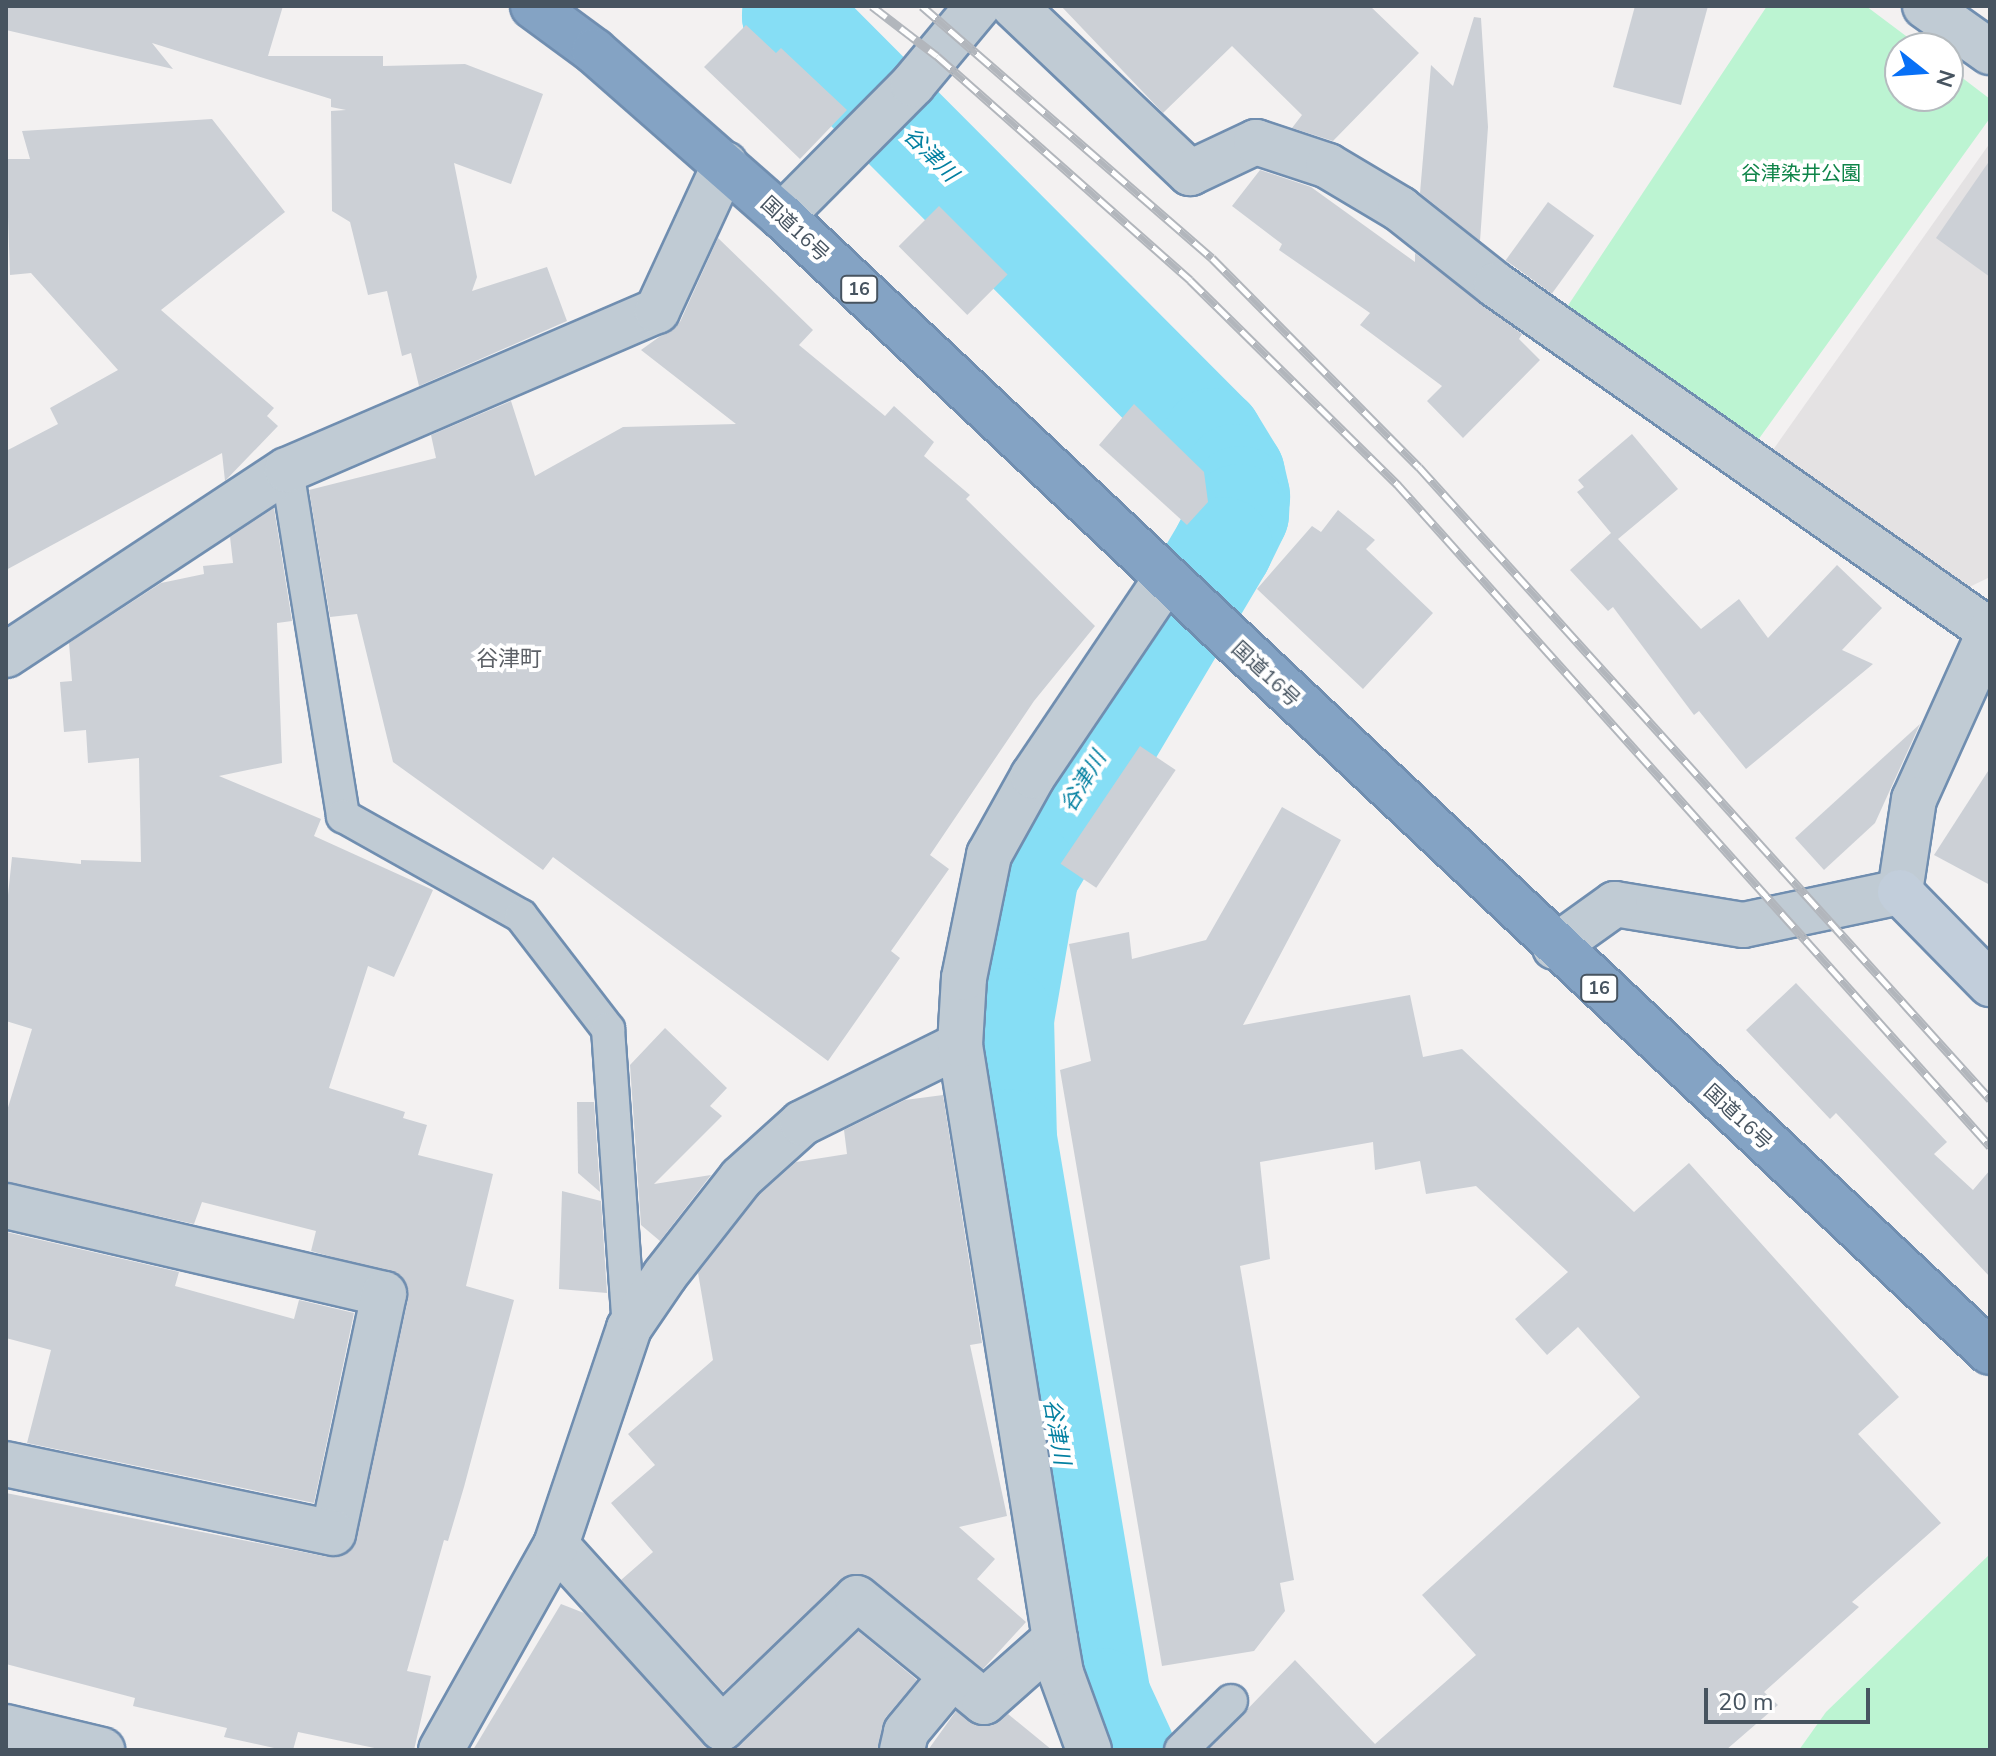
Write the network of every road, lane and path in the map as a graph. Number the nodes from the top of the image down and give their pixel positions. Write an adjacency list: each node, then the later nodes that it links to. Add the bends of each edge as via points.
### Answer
1 (533, 6): 6 (highway, 国道16号 / 16, via 594,51)
2 (977, 6): 7 (street, via 913,84)
3 (1014, 6): 10 (street, via 1190,173 1256,142 1328,166 1400,209 1496,285)
4 (1925, 6): 5 (street)
5 (1990, 52)
6 (725, 164): 7 (highway, 国道16号 / 16); 8 (street, via 657,311)
7 (782, 216): 9 (highway, 国道16号 / 16)
8 (287, 470): 11 (street); 17 (lane, via 343,816 521,916 608,1029)
9 (1170, 583): 13 (highway, 国道16号 / 16); 15 (street, via 1033,776 989,855 964,978)
10 (1990, 631): 12 (street, via 1914,799)
11 (6, 655)
12 (1900, 892): 13 (street, via 1743,925 1615,904); 14 (street)
13 (1555, 947): 18 (highway, 国道16号 / 16)
14 (1990, 984)
15 (960, 1045): 17 (street, via 802,1123 741,1178); 21 (street)
16 (6, 1206): 19 (street, via 384,1294 333,1533)
17 (629, 1328): 20 (street)
18 (1990, 1352)
19 (6, 1464)
20 (556, 1545): 22 (street, via 722,1728 857,1598); 26 (street)
21 (1055, 1639): 22 (street, via 984,1702); 28 (street, via 1061,1673)
22 (950, 1679): 27 (street, via 906,1732)
23 (1231, 1701): 29 (lane)
24 (6, 1727): 25 (street)
25 (102, 1750)
26 (441, 1750)
27 (902, 1750)
28 (1089, 1750)
29 (1181, 1750)

